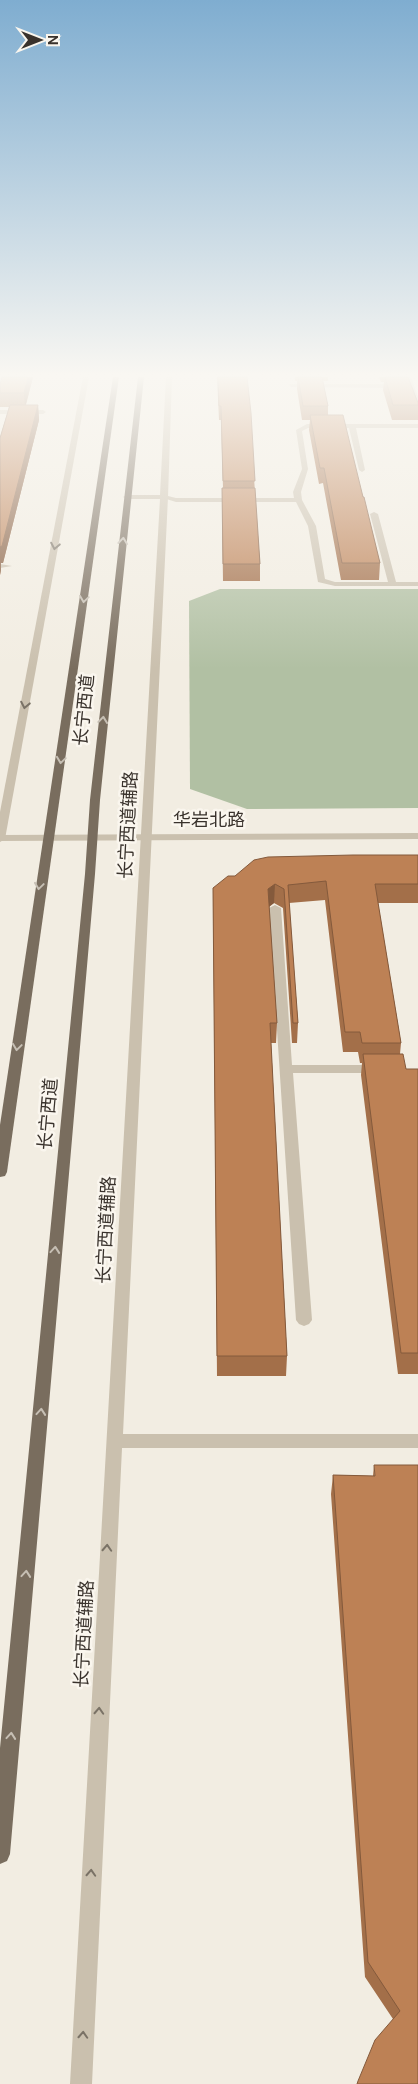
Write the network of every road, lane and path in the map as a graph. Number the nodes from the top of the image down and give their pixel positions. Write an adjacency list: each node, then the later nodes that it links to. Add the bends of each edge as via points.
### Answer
1 (68, 474): 13 (street, one-way to 13)
2 (102, 474): 14 (main road, 长宁西道, one-way to 14)
3 (129, 474): 7 (main road, 长宁西道)
4 (165, 474): 8 (street, 长宁西道辅路)
5 (303, 474): 6 (street)
6 (297, 496): 8 (street, via 176,500); 10 (street, via 312,526 321,580 335,584)
7 (127, 497): 8 (street); 15 (main road, 长宁西道, one-way to 7)
8 (164, 497): 16 (street, 长宁西道辅路)
9 (374, 514): 10 (street)
10 (393, 584): 11 (street)
11 (418, 584)
12 (418, 836): 16 (street, 华岩北路)
13 (0, 838): 14 (street, 华岩北路)
14 (48, 838): 15 (street, 华岩北路); 20 (main road, 长宁西道, one-way to 20)
15 (91, 838): 16 (street, 华岩北路); 24 (main road, 长宁西道, one-way to 15)
16 (147, 838): 22 (street, 长宁西道辅路)
17 (275, 908): 18 (street)
18 (286, 1069): 19 (street); 21 (street)
19 (390, 1069)
20 (0, 1172)
21 (304, 1320)
22 (113, 1441): 23 (street); 25 (street, 长宁西道辅路, one-way to 22)
23 (418, 1441)
24 (0, 1854)
25 (81, 2084)

